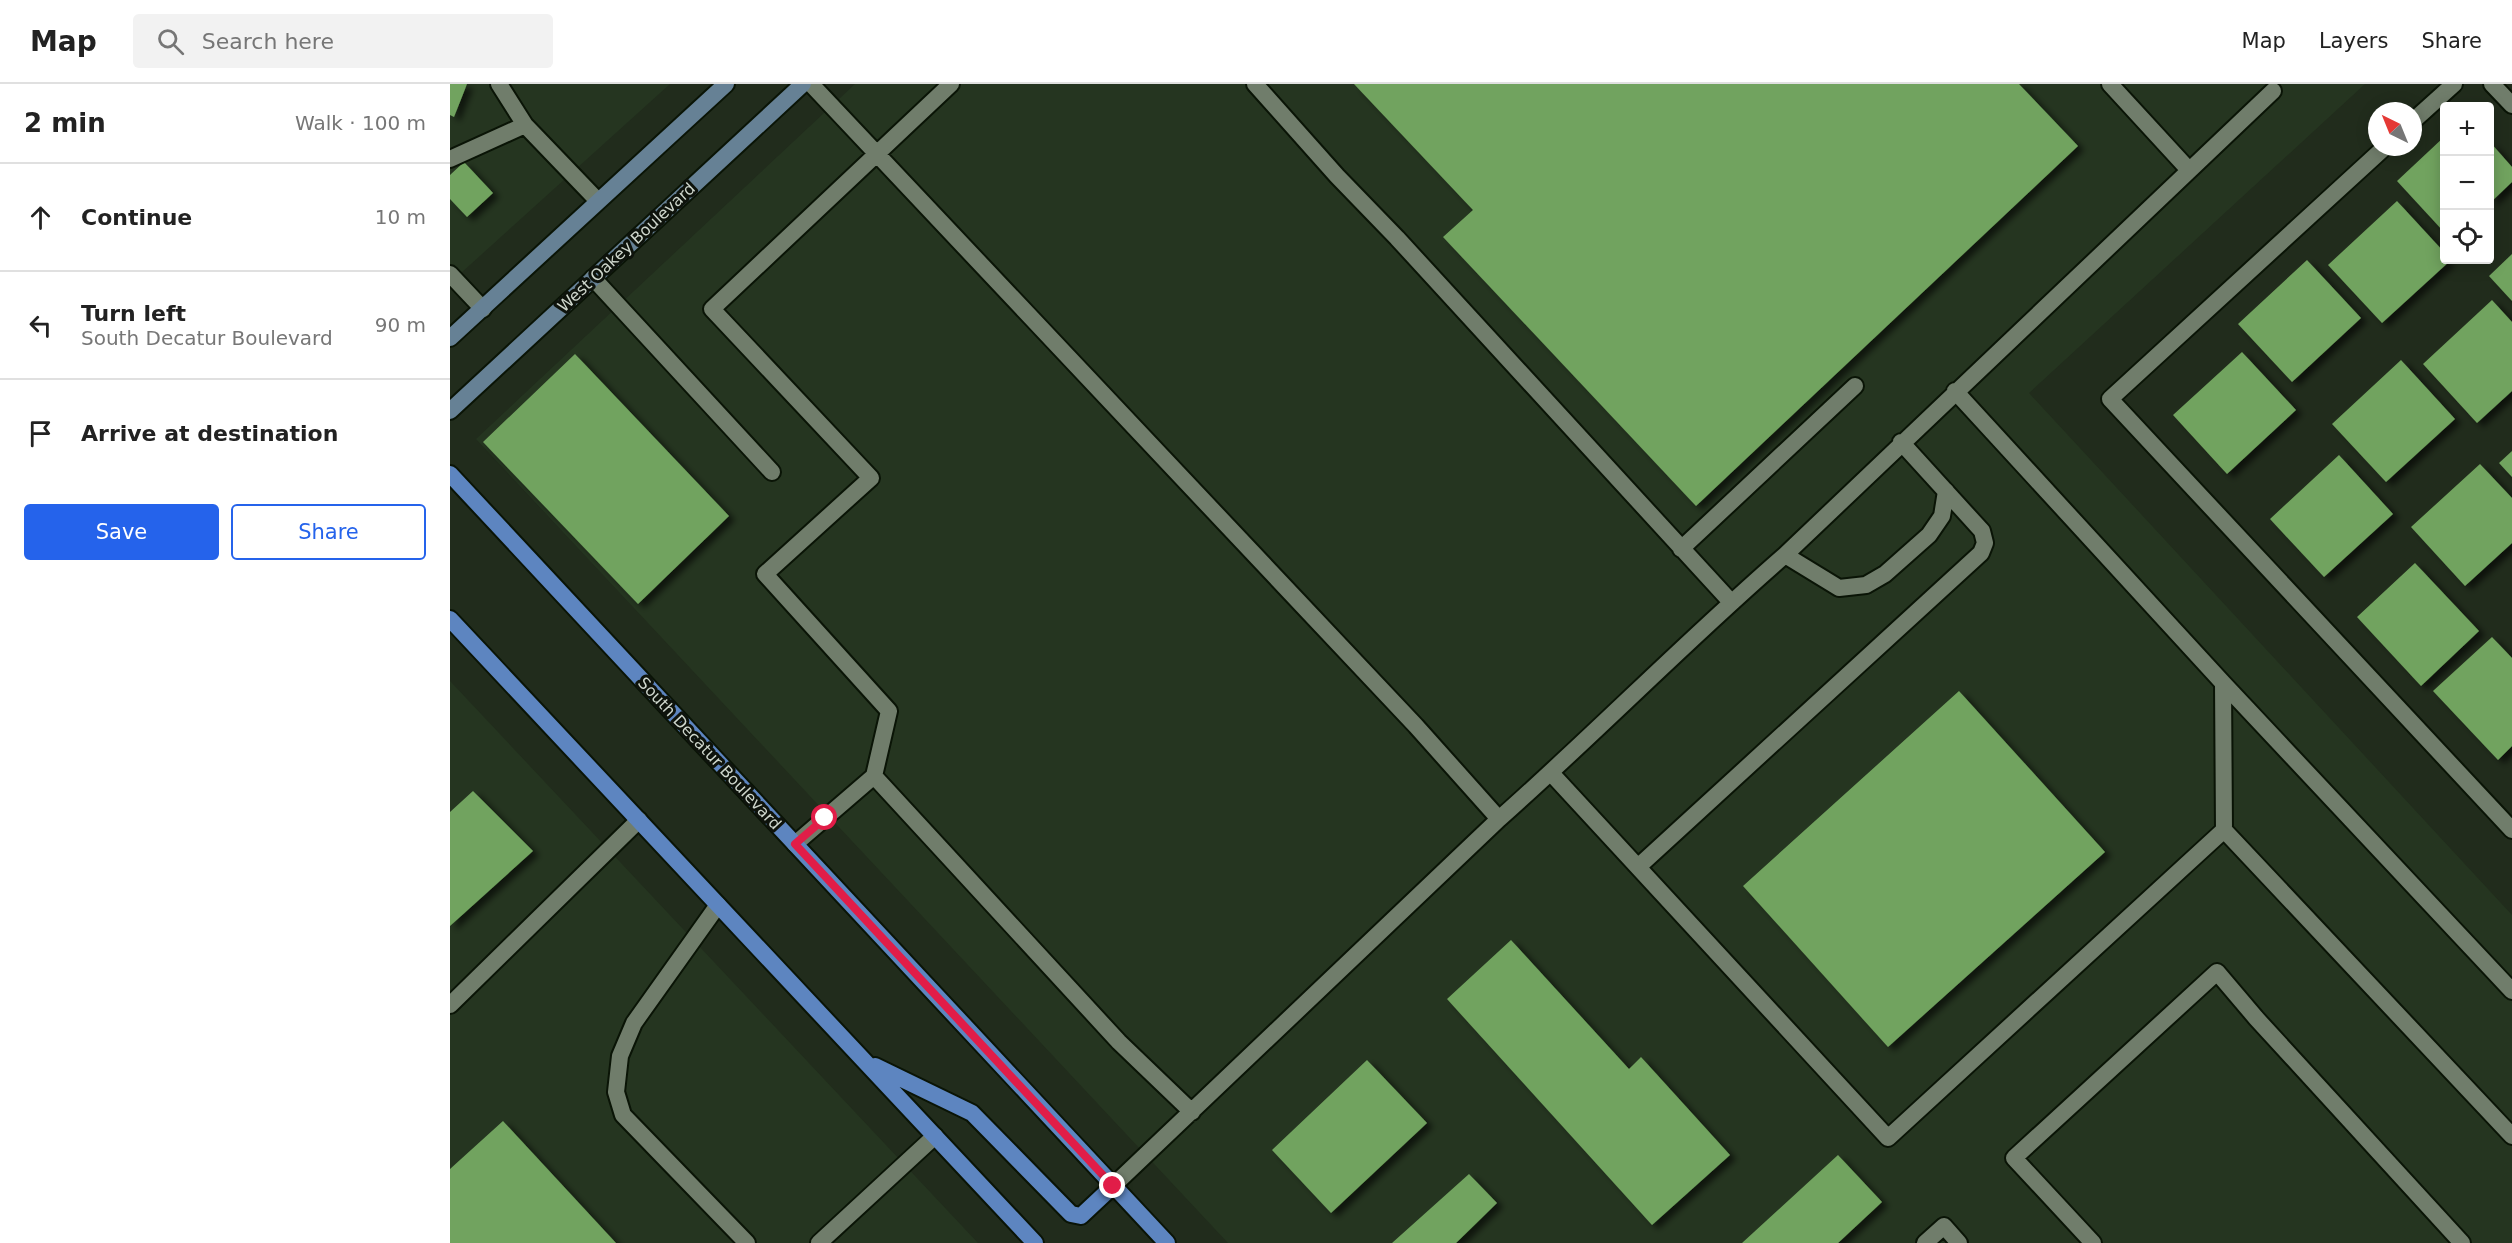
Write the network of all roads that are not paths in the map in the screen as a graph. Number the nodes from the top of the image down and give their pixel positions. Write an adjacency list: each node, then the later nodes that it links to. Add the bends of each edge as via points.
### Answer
1 (500, 84): 13 (lane)
2 (726, 84): 18 (main road)
3 (803, 84): 20 (main road, West Oakey Boulevard)
4 (811, 84): 14 (lane)
5 (951, 84): 14 (lane)
6 (1255, 84): 30 (lane)
7 (2110, 84): 17 (lane)
8 (2454, 84): 12 (lane)
9 (2492, 84): 11 (lane)
10 (2273, 91): 17 (lane)
11 (2512, 105)
12 (2422, 113)
13 (525, 124): 16 (lane); 18 (lane)
14 (876, 153): 36 (lane, via 712,309 871,478 765,574 889,711); 37 (lane)
15 (2375, 156): 40 (lane, via 2110,399)
16 (450, 159)
17 (2189, 170): 24 (lane)
18 (598, 201): 21 (main road)
19 (450, 274): 21 (lane)
20 (593, 278): 25 (main road, West Oakey Boulevard); 27 (lane)
21 (483, 309): 22 (main road)
22 (450, 339)
23 (1856, 386): 30 (lane)
24 (1954, 391): 26 (lane); 34 (lane)
25 (450, 411)
26 (1901, 442): 29 (lane); 31 (lane)
27 (772, 472)
28 (450, 474): 41 (main road, South Decatur Boulevard)
29 (1946, 491): 31 (lane, via 1942,516 1929,535 1885,574 1866,585 1839,588); 42 (lane, via 1982,531 1985,543 1981,553)
30 (1681, 549): 32 (lane)
31 (1785, 555): 32 (lane)
32 (1731, 602): 35 (lane)
33 (450, 619): 38 (main road)
34 (2223, 683): 39 (lane); 44 (lane)
35 (1551, 772): 37 (lane); 42 (lane)
36 (874, 776): 41 (lane); 47 (lane, via 1119,1042)
37 (1499, 819): 47 (lane)
38 (639, 820): 43 (main road); 45 (lane)
39 (2224, 830): 42 (lane, via 1888,1138); 49 (lane)
40 (2512, 830)
41 (795, 844): 50 (main road, South Decatur Boulevard)
42 (1639, 866)
43 (718, 904): 46 (main road); 51 (lane, via 634,1023 620,1056 616,1092 623,1115)
44 (2512, 991)
45 (450, 1005)
46 (866, 1062): 48 (main road); 50 (main road, via 972,1113 1071,1215 1081,1216)
47 (1192, 1112): 50 (lane)
48 (935, 1136): 52 (lane); 53 (main road)
49 (2512, 1136)
50 (1113, 1186): 54 (main road, South Decatur Boulevard)
51 (747, 1243)
52 (819, 1243)
53 (1035, 1243)
54 (1167, 1243)
55 (1925, 1243): 56 (lane, via 1944,1226)
56 (1959, 1243)
57 (2093, 1243): 58 (lane, via 2014,1158 2217,972)
58 (2462, 1243)

